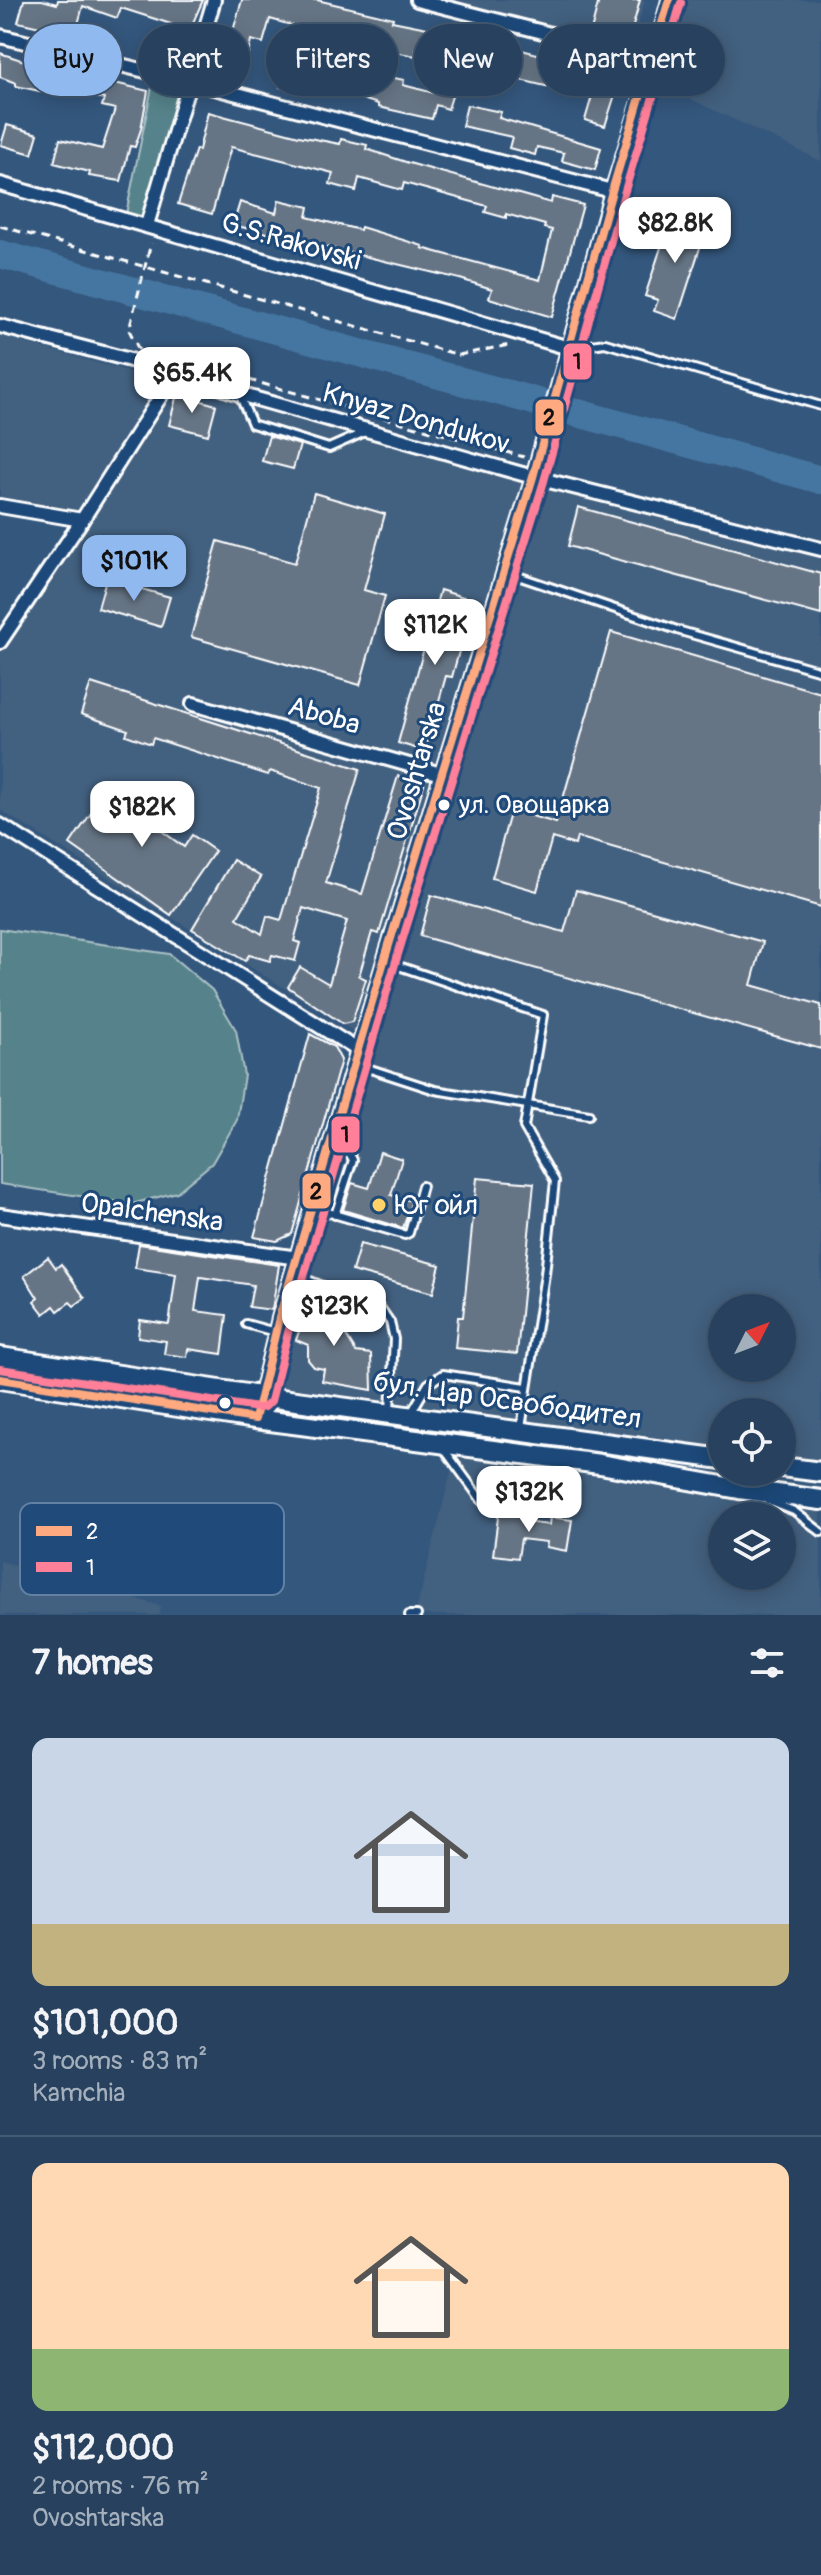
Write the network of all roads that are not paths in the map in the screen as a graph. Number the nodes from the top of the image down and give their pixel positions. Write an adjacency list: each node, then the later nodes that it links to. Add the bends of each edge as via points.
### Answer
1 (214, 0): 4 (street)
2 (417, 0): 6 (street)
3 (669, 0): 5 (street, Ovoshtarska)
4 (207, 24)
5 (663, 24)
6 (538, 31)
7 (0, 36): 8 (street)
8 (138, 69)
9 (187, 96): 14 (street)
10 (245, 96): 13 (street)
11 (642, 96): 13 (street, Ovoshtarska)
12 (0, 184): 14 (street, G.S.Rakovski)
13 (612, 191): 16 (street, Ovoshtarska)
14 (151, 226): 16 (street, G.S.Rakovski)
15 (0, 326): 17 (street, Knyaz Dondukov)
16 (569, 348): 19 (lane, via 605,343); 21 (street, Ovoshtarska)
17 (176, 372): 18 (street, Knyaz Dondukov); 23 (street)
18 (239, 394): 20 (street, Knyaz Dondukov); 20 (lane, via 252,424 329,448)
19 (821, 406)
20 (368, 430): 21 (street, Knyaz Dondukov)
21 (533, 477): 24 (street, Knyaz Dondukov); 25 (street, Ovoshtarska)
22 (0, 506): 23 (street)
23 (82, 520): 26 (street)
24 (821, 549)
25 (503, 571): 27 (lane, via 677,630); 29 (street, Ovoshtarska)
26 (0, 642)
27 (821, 671)
28 (193, 704): 29 (street, Aboba)
29 (441, 774): 31 (street, Ovoshtarska)
30 (0, 825): 32 (street)
31 (384, 961): 32 (street, Ovoshtarska); 33 (lane, via 543,1015)
32 (357, 1058): 33 (lane, via 435,1090); 35 (street, Ovoshtarska)
33 (528, 1104): 34 (lane); 46 (lane, via 524,1127 555,1181)
34 (589, 1115)
35 (334, 1136): 37 (street, Ovoshtarska); 39 (lane, via 353,1160)
36 (422, 1186): 39 (lane, via 405,1235)
37 (313, 1208): 39 (lane); 40 (street, Ovoshtarska)
38 (0, 1215): 40 (street, Opalchenska)
39 (335, 1215)
40 (298, 1258): 41 (street, Ovoshtarska)
41 (293, 1274): 43 (street, Ovoshtarska); 48 (lane, via 381,1309 390,1322 394,1339)
42 (246, 1324): 43 (lane)
43 (275, 1332): 47 (street, Ovoshtarska)
44 (0, 1357): 47 (main road, бул. Цар Освободител)
45 (0, 1379): 50 (main road, бул. Цар Освободител)
46 (526, 1387): 49 (lane, via 443,1374 428,1384); 51 (lane)
47 (260, 1396): 48 (main road, бул. Цар Освободител); 50 (street, Ovoshtarska)
48 (389, 1414): 49 (main road, бул. Цар Освободител)
49 (409, 1416): 51 (main road, бул. Цар Освободител)
50 (255, 1419): 52 (main road, бул. Цар Освободител)
51 (521, 1431): 53 (main road, бул. Цар Освободител)
52 (440, 1443): 54 (main road, бул. Цар Освободител); 54 (lane, via 482,1501 528,1510)
53 (708, 1457)
54 (576, 1461): 57 (main road, бул. Цар Освободител)
55 (796, 1469): 56 (main road)
56 (821, 1472)
57 (739, 1489): 58 (main road, бул. Цар Освободител); 59 (lane, via 794,1511)
58 (821, 1500)
59 (821, 1532)
60 (409, 1615): 61 (lane)
61 (417, 1615)

